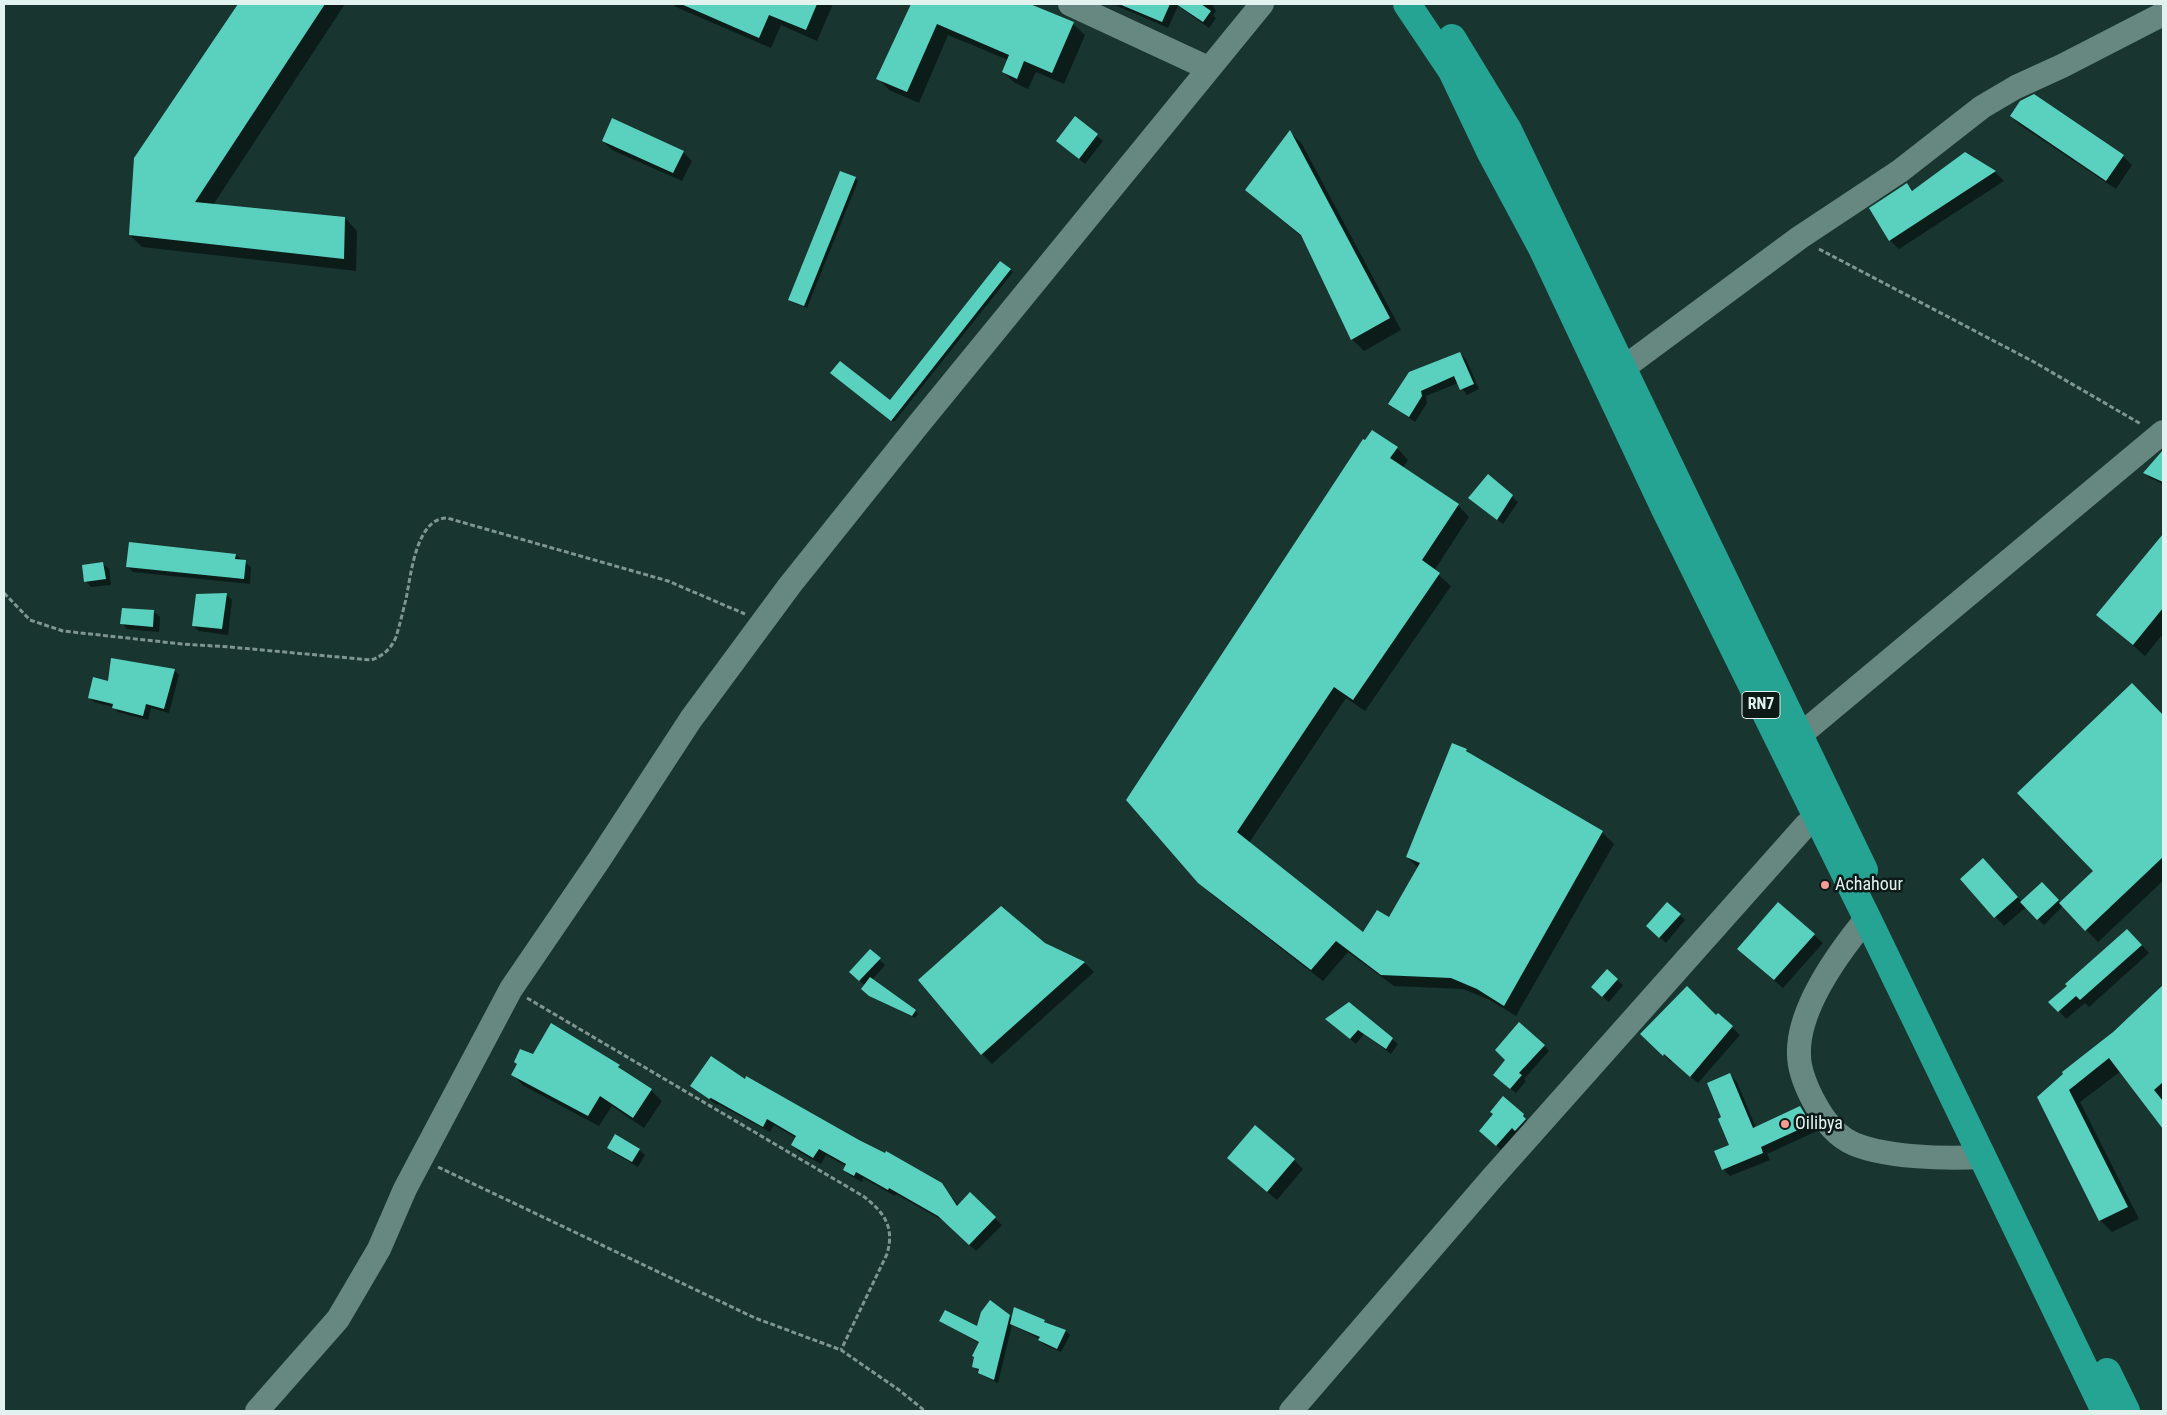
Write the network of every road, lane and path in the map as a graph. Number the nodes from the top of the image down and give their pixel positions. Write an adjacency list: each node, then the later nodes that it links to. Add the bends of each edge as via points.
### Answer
1 (1070, 4): 6 (street)
2 (1262, 4): 6 (street)
3 (1407, 4): 13 (highway, RN7, via 1452,71 1543,250 1665,509)
4 (1429, 4): 8 (highway, RN7, via 1508,130)
5 (2163, 14): 7 (street, via 1982,107 1900,171)
6 (1208, 68): 11 (street, via 912,432)
7 (1799, 238): 8 (street); 9 (path)
8 (1622, 369): 12 (highway, RN7)
9 (2161, 433): 12 (street)
10 (4, 593): 11 (path, via 30,620 63,631 371,660 393,645 417,548 428,527 440,518 447,518 668,581)
11 (764, 622): 15 (street, via 691,719)
12 (1799, 736): 13 (highway, RN7)
13 (1825, 811): 14 (highway, RN7); 21 (street, via 1806,825 1492,1178); 23 (highway, RN7)
14 (1867, 918): 16 (highway, RN7); 16 (street, via 1829,971 1802,1029 1799,1056 1805,1083 1825,1120 1848,1141 1863,1147 1934,1157)
15 (511, 989): 17 (street); 18 (path, via 876,1206 891,1233 891,1243)
16 (1983, 1157): 22 (highway, RN7)
17 (422, 1160): 18 (path, via 755,1318); 19 (street, via 405,1189 379,1249 338,1319)
18 (841, 1350): 20 (path)
19 (257, 1411)
20 (925, 1411)
21 (1291, 1411)
22 (2106, 1411)
23 (2126, 1411)

